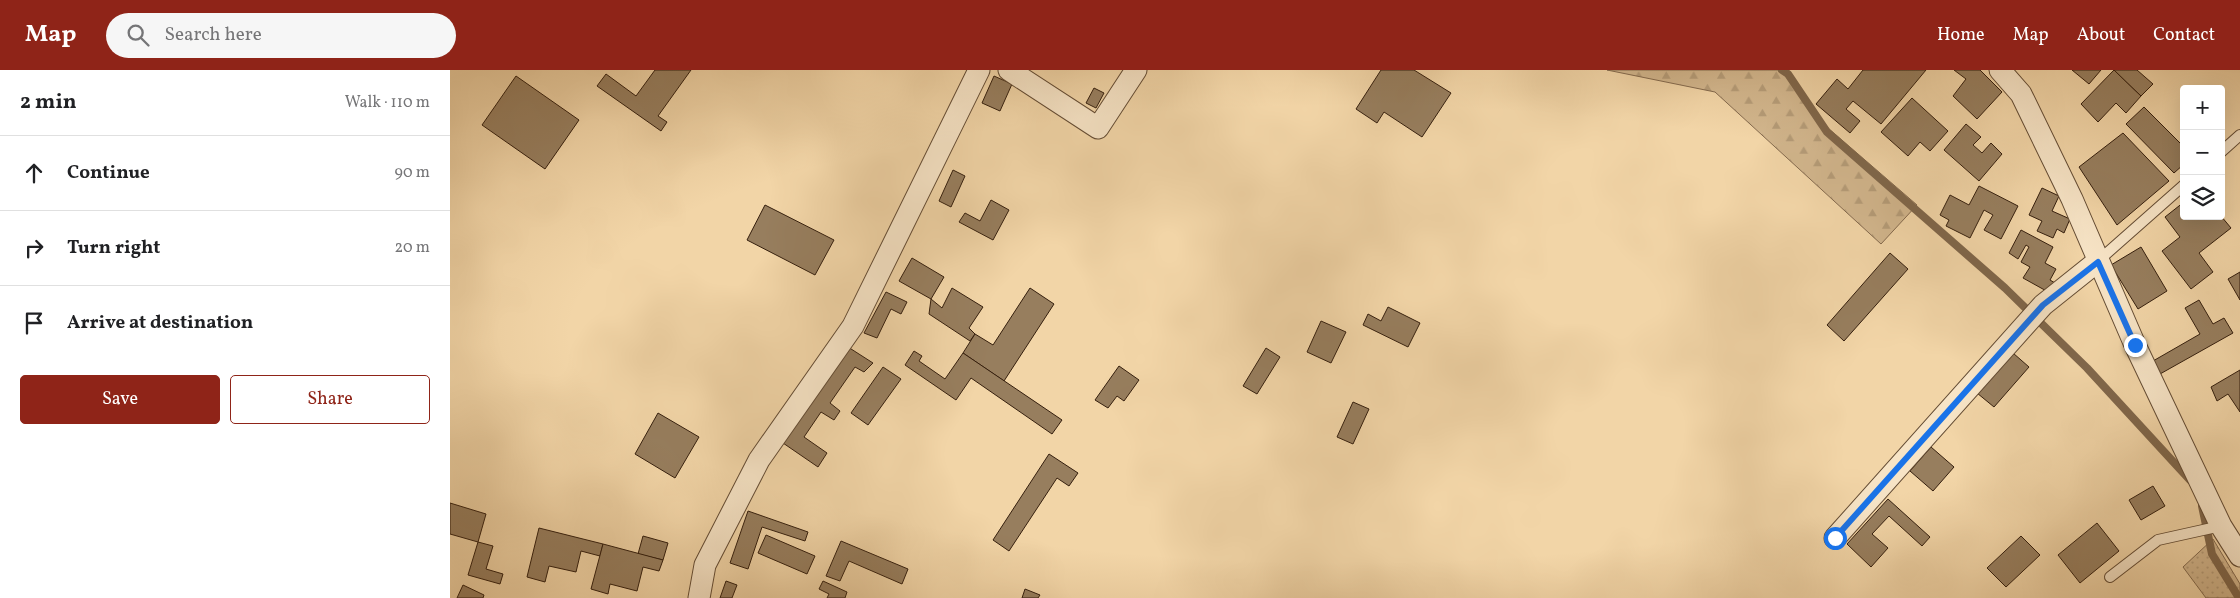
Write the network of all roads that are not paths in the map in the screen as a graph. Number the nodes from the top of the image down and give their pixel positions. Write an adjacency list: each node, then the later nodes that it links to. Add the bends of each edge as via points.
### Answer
1 (979, 70): 13 (street, via 852,326 759,460 705,565)
2 (1009, 70): 3 (street, via 1098,128)
3 (1136, 70)
4 (2000, 70): 8 (street, via 2021,94 2072,199)
5 (2240, 135): 6 (lane)
6 (2225, 148)
7 (2180, 189): 8 (lane)
8 (2098, 262): 9 (street); 10 (street, via 2043,305)
9 (2221, 526): 11 (street); 12 (lane, via 2158,540)
10 (1835, 538)
11 (2240, 556)
12 (2110, 577)
13 (699, 598)

